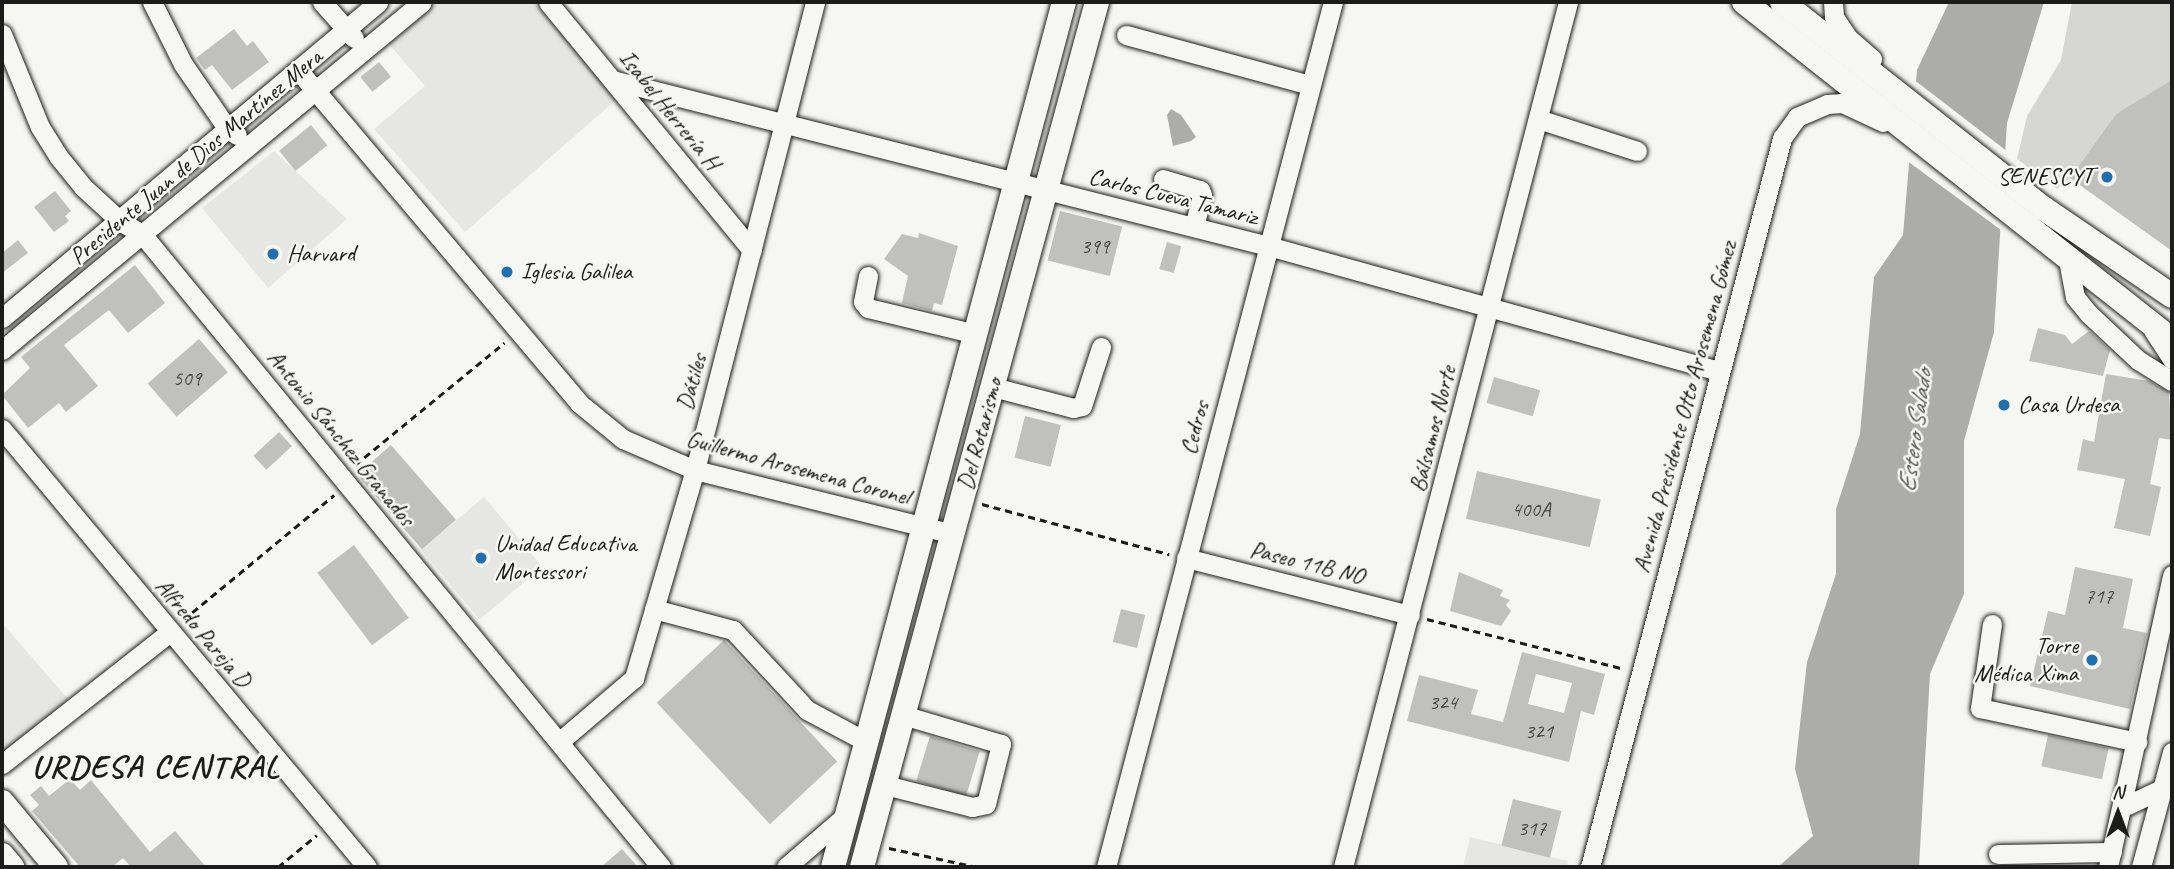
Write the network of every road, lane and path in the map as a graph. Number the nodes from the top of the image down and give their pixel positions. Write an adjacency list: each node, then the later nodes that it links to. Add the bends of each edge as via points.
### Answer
1 (152, 2): 27 (street, via 170,43)
2 (322, 2): 16 (street)
3 (378, 2): 16 (street, Presidente Juan de Dios Martínez Mera)
4 (422, 2): 19 (street, Presidente Juan de Dios Martínez Mera)
5 (548, 2): 21 (street, Isabel Herrería H)
6 (815, 2): 26 (street, Dátiles)
7 (1064, 2): 32 (main road, Del Rotarismo)
8 (1097, 2): 33 (main road, Del Rotarismo)
9 (1333, 2): 23 (street, Cedros)
10 (1568, 2): 25 (street, Bálsamos Norte)
11 (1744, 2): 22 (main road)
12 (1782, 2): 15 (main road)
13 (1798, 2): 15 (main road)
14 (1833, 2): 22 (street, via 1834,17 1848,38)
15 (1817, 28): 22 (main road)
16 (346, 30): 19 (street); 20 (street, Presidente Juan de Dios Martínez Mera)
17 (2, 34): 35 (street, Antonio Sánchez Granados, via 48,142 83,187)
18 (1126, 35): 23 (street)
19 (364, 49): 24 (street, Presidente Juan de Dios Martínez Mera)
20 (298, 70): 24 (street, Guillermo Arosemena Coronel); 27 (street, Presidente Juan de Dios Martínez Mera)
21 (612, 80): 26 (street, Carlos Cueva Tamariz); 39 (street, Isabel Herrería H)
22 (1865, 83): 29 (main road); 29 (street, Avenida Presidente Otto Arosemena Gómez); 53 (street, Avenida Presidente Otto Arosemena Gómez, via 1842,103 1816,106 1797,117 1785,132)
23 (1310, 85): 38 (street, Cedros)
24 (315, 90): 28 (street, Presidente Juan de Dios Martínez Mera); 46 (street, Guillermo Arosemena Coronel)
25 (1538, 119): 30 (street); 43 (street, Bálsamos Norte)
26 (785, 124): 32 (street, Carlos Cueva Tamariz); 39 (street, Dátiles)
27 (227, 128): 28 (street); 35 (street, Presidente Juan de Dios Martínez Mera)
28 (250, 144): 37 (street, Presidente Juan de Dios Martínez Mera)
29 (1946, 144): 34 (main road)
30 (1637, 151)
31 (1163, 179): 36 (street, via 1200,190)
32 (1017, 183): 33 (street, Carlos Cueva Tamariz); 47 (main road, Del Rotarismo)
33 (1046, 191): 36 (street, Carlos Cueva Tamariz); 55 (main road, Del Rotarismo)
34 (2038, 218): 40 (main road); 42 (main road)
35 (120, 220): 37 (street, Antonio Sánchez Granados); 44 (street, Presidente Juan de Dios Martínez Mera)
36 (1194, 227): 38 (street, Carlos Cueva Tamariz)
37 (142, 234): 48 (street, Presidente Juan de Dios Martínez Mera); 58 (street, Antonio Sánchez Granados)
38 (1268, 246): 43 (street, Carlos Cueva Tamariz); 62 (street, Cedros)
39 (752, 250): 57 (street, Dátiles)
40 (2067, 255): 45 (main road); 54 (street, via 2075,296 2089,314 2138,360)
41 (868, 276): 47 (street, via 863,302 868,308)
42 (2172, 296)
43 (1489, 307): 53 (street, Carlos Cueva Tamariz); 65 (street, Bálsamos Norte)
44 (2, 319): 48 (street)
45 (2146, 321): 49 (main road); 52 (street)
46 (519, 331): 57 (street, Guillermo Arosemena Coronel, via 579,403 623,439); 58 (path)
47 (976, 334): 60 (main road, Del Rotarismo)
48 (17, 337): 51 (street, Presidente Juan de Dios Martínez Mera)
49 (2172, 340)
50 (1101, 347): 55 (street, via 1083,406 1073,408)
51 (2, 350)
52 (2172, 359)
53 (1720, 371): 68 (street, Avenida Presidente Otto Arosemena Gómez)
54 (2172, 381)
55 (993, 387): 59 (main road, Del Rotarismo)
56 (2, 429): 67 (street, Alfredo Pareja D)
57 (695, 470): 60 (street, Guillermo Arosemena Coronel); 64 (street, Dátiles)
58 (344, 480): 67 (path); 70 (street, Antonio Sánchez Granados)
59 (962, 499): 61 (main road, Del Rotarismo); 62 (path)
60 (924, 526): 61 (street, Guillermo Arosemena Coronel); 71 (main road, Del Rotarismo)
61 (953, 534): 69 (main road, Del Rotarismo)
62 (1186, 558): 65 (street, Paseo 11B NO); 93 (street, Cedros)
63 (2172, 575): 72 (street)
64 (654, 609): 70 (street, Dátiles, via 634,678); 71 (street, via 733,630 807,710)
65 (1410, 615): 68 (path); 94 (street, Bálsamos Norte)
66 (1992, 624): 72 (street, via 1980,708)
67 (170, 632): 74 (street); 80 (street, Alfredo Pareja D)
68 (1640, 674): 95 (street, Avenida Presidente Otto Arosemena Gómez)
69 (903, 715): 75 (main road, Del Rotarismo); 75 (street, via 996,740 1001,750 986,804 972,807)
70 (559, 741): 89 (street, Antonio Sánchez Granados)
71 (866, 741): 79 (main road, Del Rotarismo)
72 (2137, 742): 78 (street)
73 (2172, 752): 76 (street)
74 (2, 764)
75 (885, 785): 83 (main road, Del Rotarismo)
76 (2167, 786): 78 (street); 96 (street)
77 (2, 803): 86 (main road)
78 (2123, 807): 84 (street)
79 (845, 816): 90 (street); 91 (main road, Del Rotarismo)
80 (331, 824): 87 (path); 88 (street, Alfredo Pareja D)
81 (1998, 854): 84 (street)
82 (2, 855): 85 (main road)
83 (866, 855): 92 (path)
84 (2110, 860)
85 (12, 867)
86 (56, 867)
87 (278, 867)
88 (367, 867)
89 (661, 867)
90 (786, 867)
91 (833, 867)
92 (977, 867)
93 (1106, 867)
94 (1343, 867)
95 (1590, 867)
96 (2141, 867)

